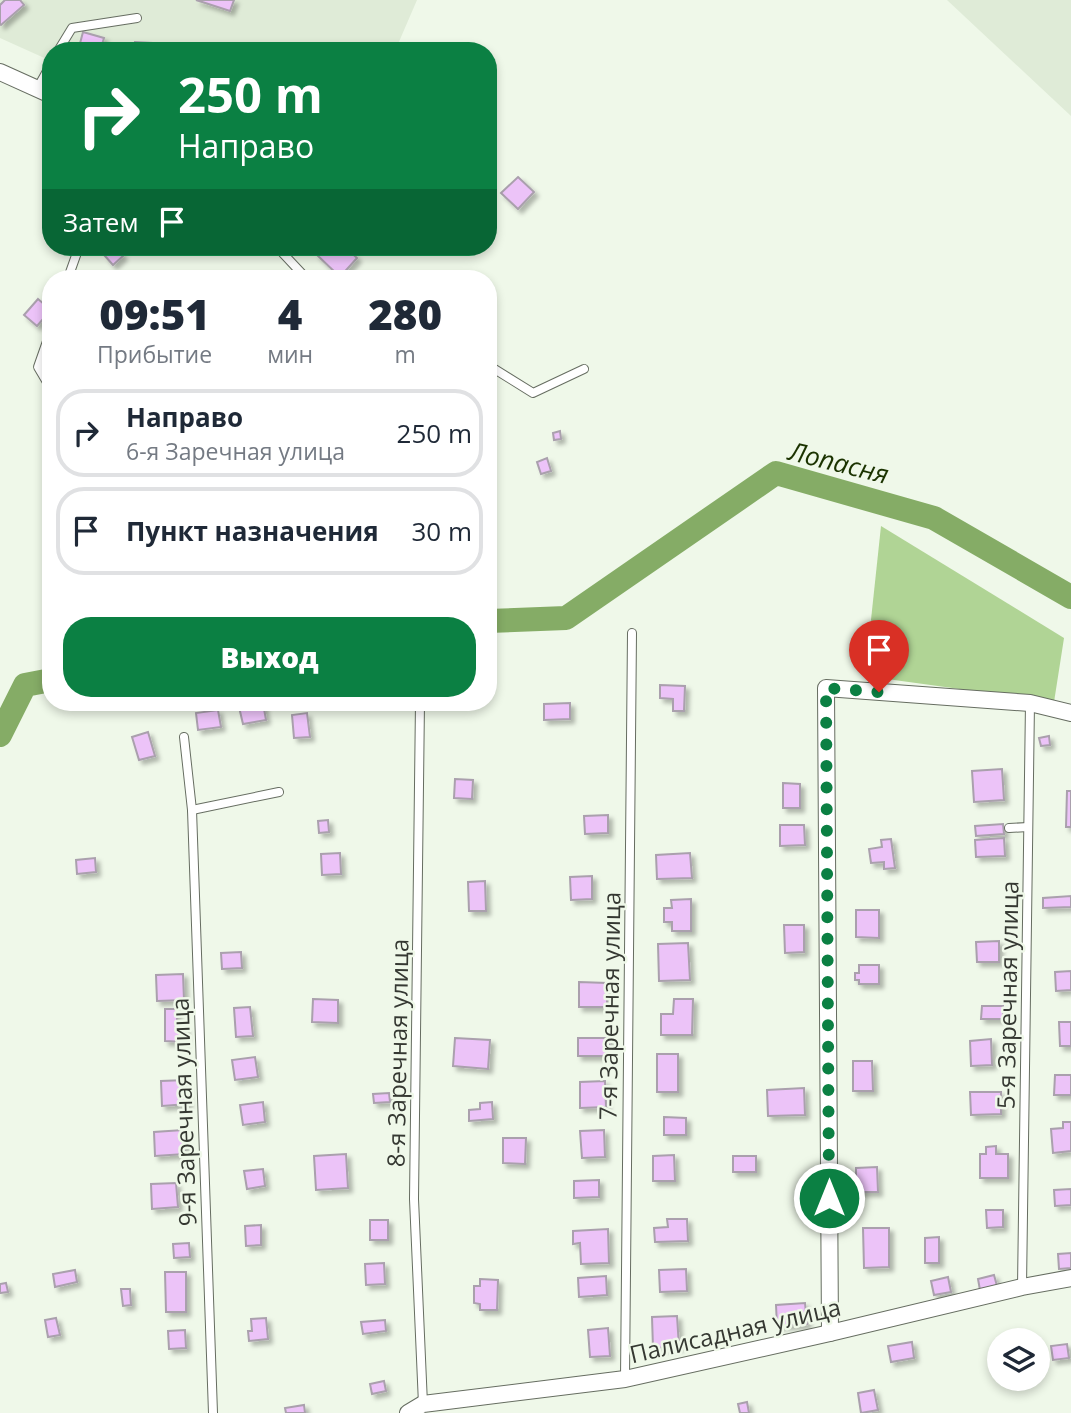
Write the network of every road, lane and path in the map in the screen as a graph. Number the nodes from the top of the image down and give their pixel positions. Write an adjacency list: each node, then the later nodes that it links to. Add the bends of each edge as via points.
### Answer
1 (137, 18): 2 (lane, via 72,28)
2 (63, 42)
3 (0, 72): 4 (street)
4 (42, 91)
5 (285, 256): 6 (lane)
6 (299, 270)
7 (42, 356): 10 (lane, via 38,367)
8 (584, 369): 9 (lane, via 533,393)
9 (497, 371)
10 (42, 374)
11 (632, 633): 23 (lane, 7-я Заречная улица)
12 (1030, 704): 14 (street); 18 (lane, 5-я Заречная улица); 22 (street, via 826,688)
13 (420, 711): 24 (lane, 8-я Заречная улица, via 414,1199)
14 (1071, 713)
15 (184, 737): 17 (lane, 9-я Заречная улица)
16 (279, 792): 17 (lane)
17 (192, 810): 25 (lane, 9-я Заречная улица)
18 (1028, 827): 19 (lane); 21 (lane, 5-я Заречная улица)
19 (1009, 828)
20 (1071, 1278): 21 (street, Палисадная улица)
21 (1022, 1287): 22 (street, Палисадная улица)
22 (830, 1333): 23 (street, Палисадная улица)
23 (625, 1379): 24 (street, Палисадная улица)
24 (423, 1404): 26 (street, Палисадная улица)
25 (213, 1413)
26 (408, 1413)

